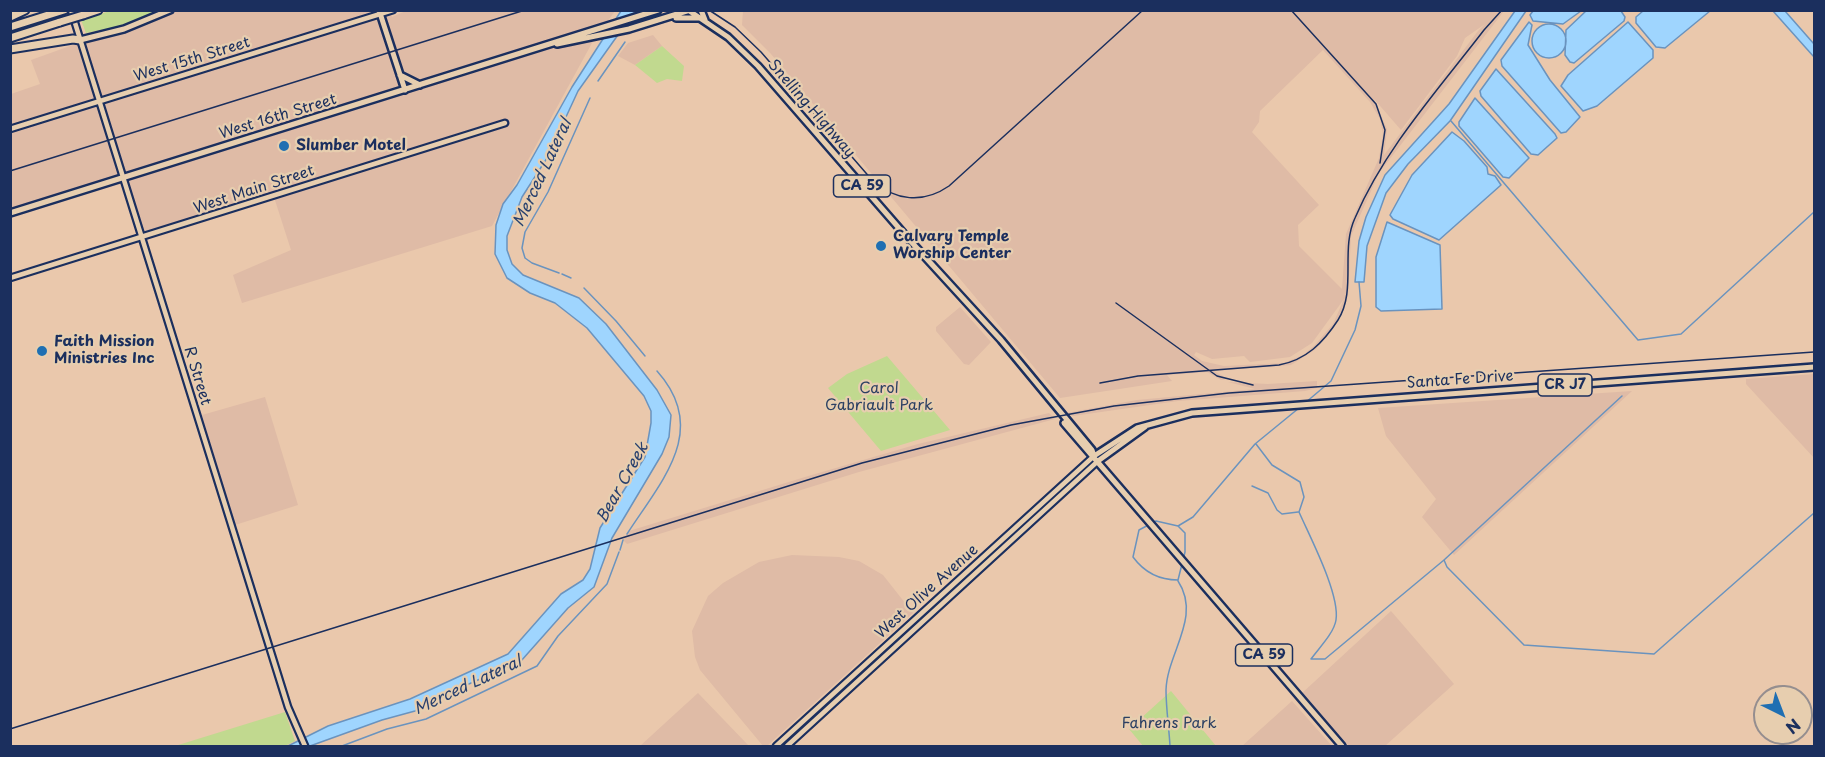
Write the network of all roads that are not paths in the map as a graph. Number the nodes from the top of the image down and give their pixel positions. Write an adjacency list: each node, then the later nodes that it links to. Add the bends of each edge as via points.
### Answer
1 (25, 10): 11 (highway)
2 (71, 10): 17 (street, R Street)
3 (98, 10): 16 (highway, bridge)
4 (170, 10): 17 (main road, via 124,29)
5 (393, 10): 10 (street, West 15th Street)
6 (701, 10): 14 (main road)
7 (658, 11): 18 (main road, West 16th Street)
8 (689, 11): 12 (main road, Snelling Highway / CA 59); 13 (main road, West 16th Street)
9 (60, 12): 15 (highway)
10 (381, 12): 20 (main road); 23 (street, West 15th Street)
11 (10, 17)
12 (699, 18): 13 (main road); 14 (main road, Snelling Highway / CA 59)
13 (668, 19): 18 (main road, West 16th Street)
14 (711, 26): 31 (main road, Snelling Highway / CA 59, via 738,45 758,66 1001,340)
15 (10, 27)
16 (10, 38)
17 (80, 40): 19 (highway); 23 (street, R Street)
18 (553, 44): 21 (main road, West 16th Street)
19 (10, 49)
20 (400, 75): 21 (main road); 22 (main road)
21 (420, 85): 22 (main road, West 16th Street)
22 (405, 90): 26 (main road, West 16th Street)
23 (100, 101): 25 (street, West 15th Street); 26 (street, R Street)
24 (505, 123): 28 (street, West Main Street)
25 (10, 129)
26 (123, 178): 27 (main road, West 16th Street); 28 (street, R Street)
27 (10, 213)
28 (141, 237): 29 (street, West Main Street); 34 (street, R Street, via 288,707)
29 (10, 278)
30 (1815, 367): 31 (main road, Santa Fe Drive / CR J7, via 1192,412 1119,437)
31 (1096, 458): 32 (street, West Olive Avenue); 33 (street, West Olive Avenue); 37 (main road, CA 59)
32 (1020, 523): 33 (street, via 1007,539); 35 (street, West Olive Avenue)
33 (1008, 544): 36 (street, West Olive Avenue)
34 (305, 747)
35 (776, 747)
36 (788, 747)
37 (1342, 747)

